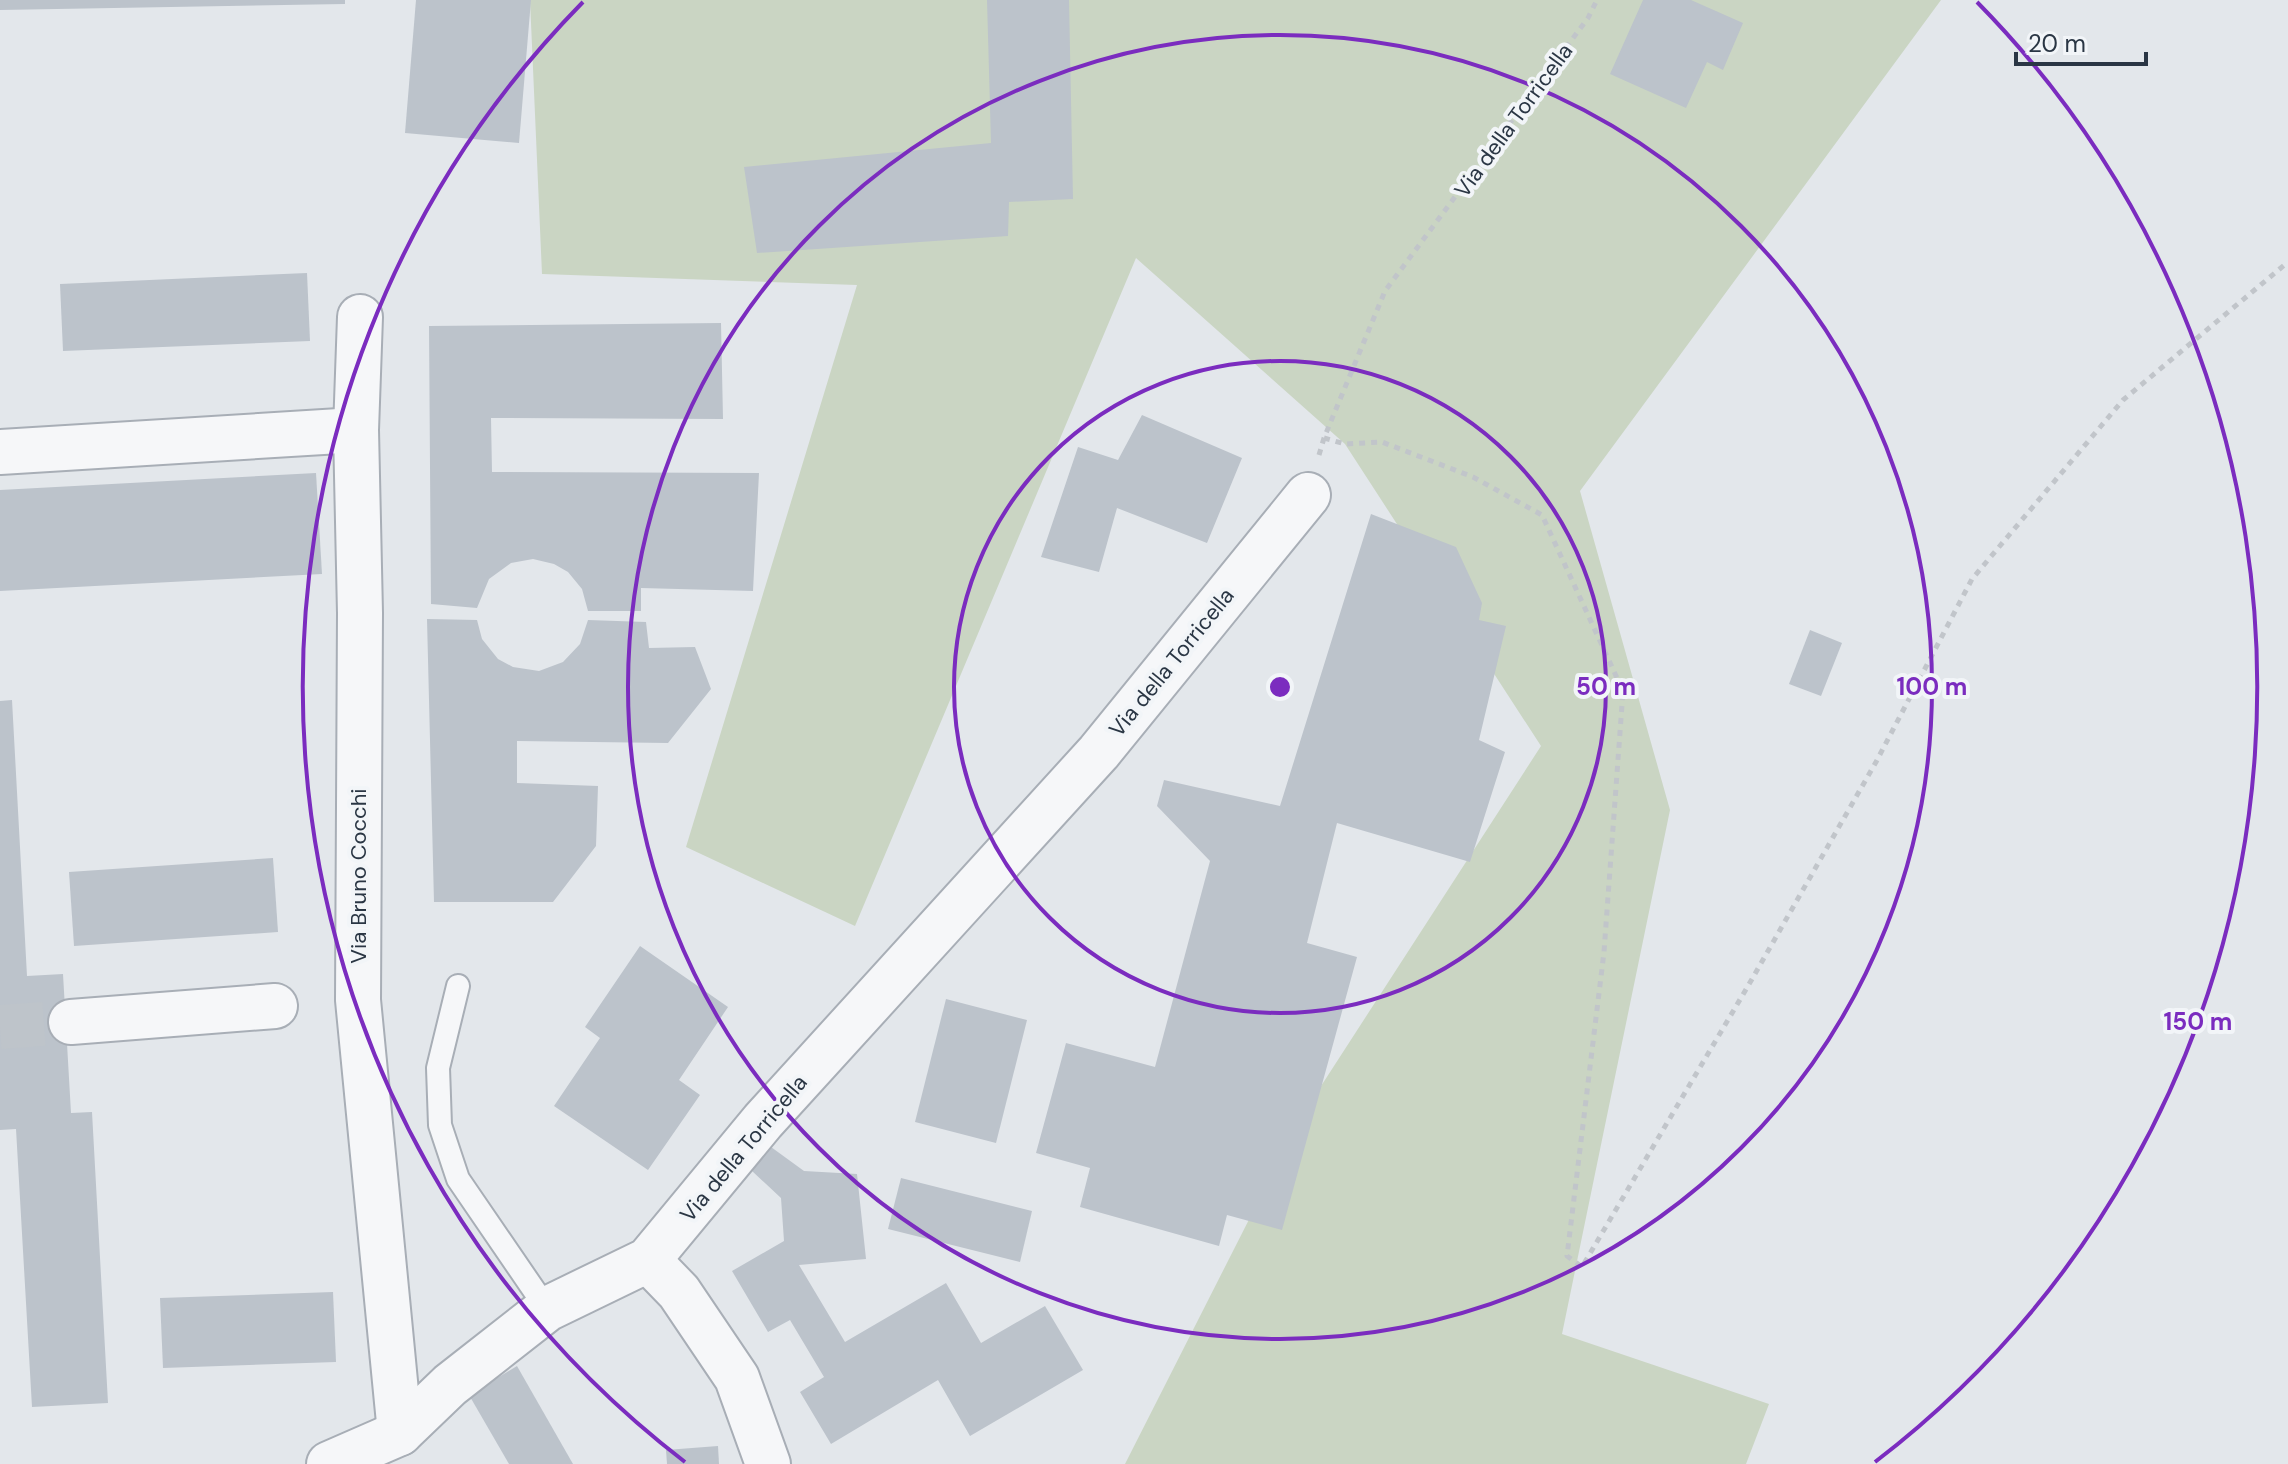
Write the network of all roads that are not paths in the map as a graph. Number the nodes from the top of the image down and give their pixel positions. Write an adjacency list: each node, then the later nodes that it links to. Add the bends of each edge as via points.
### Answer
1 (360, 317): 2 (street, Via Bruno Cocchi)
2 (356, 430): 3 (street); 10 (street, Via Bruno Cocchi, via 358,1000)
3 (0, 452)
4 (1308, 495): 8 (street, Via della Torricella, via 1099,752 763,1121)
5 (458, 986): 9 (lane, via 438,1068 440,1125 458,1179)
6 (275, 1006): 7 (street)
7 (71, 1022)
8 (648, 1260): 9 (street, Via della Torricella); 12 (street, via 679,1292 737,1378)
9 (547, 1309): 10 (street, Via della Torricella, via 450,1385)
10 (400, 1433): 11 (street, Via della Torricella)
11 (329, 1464)
12 (768, 1464)

